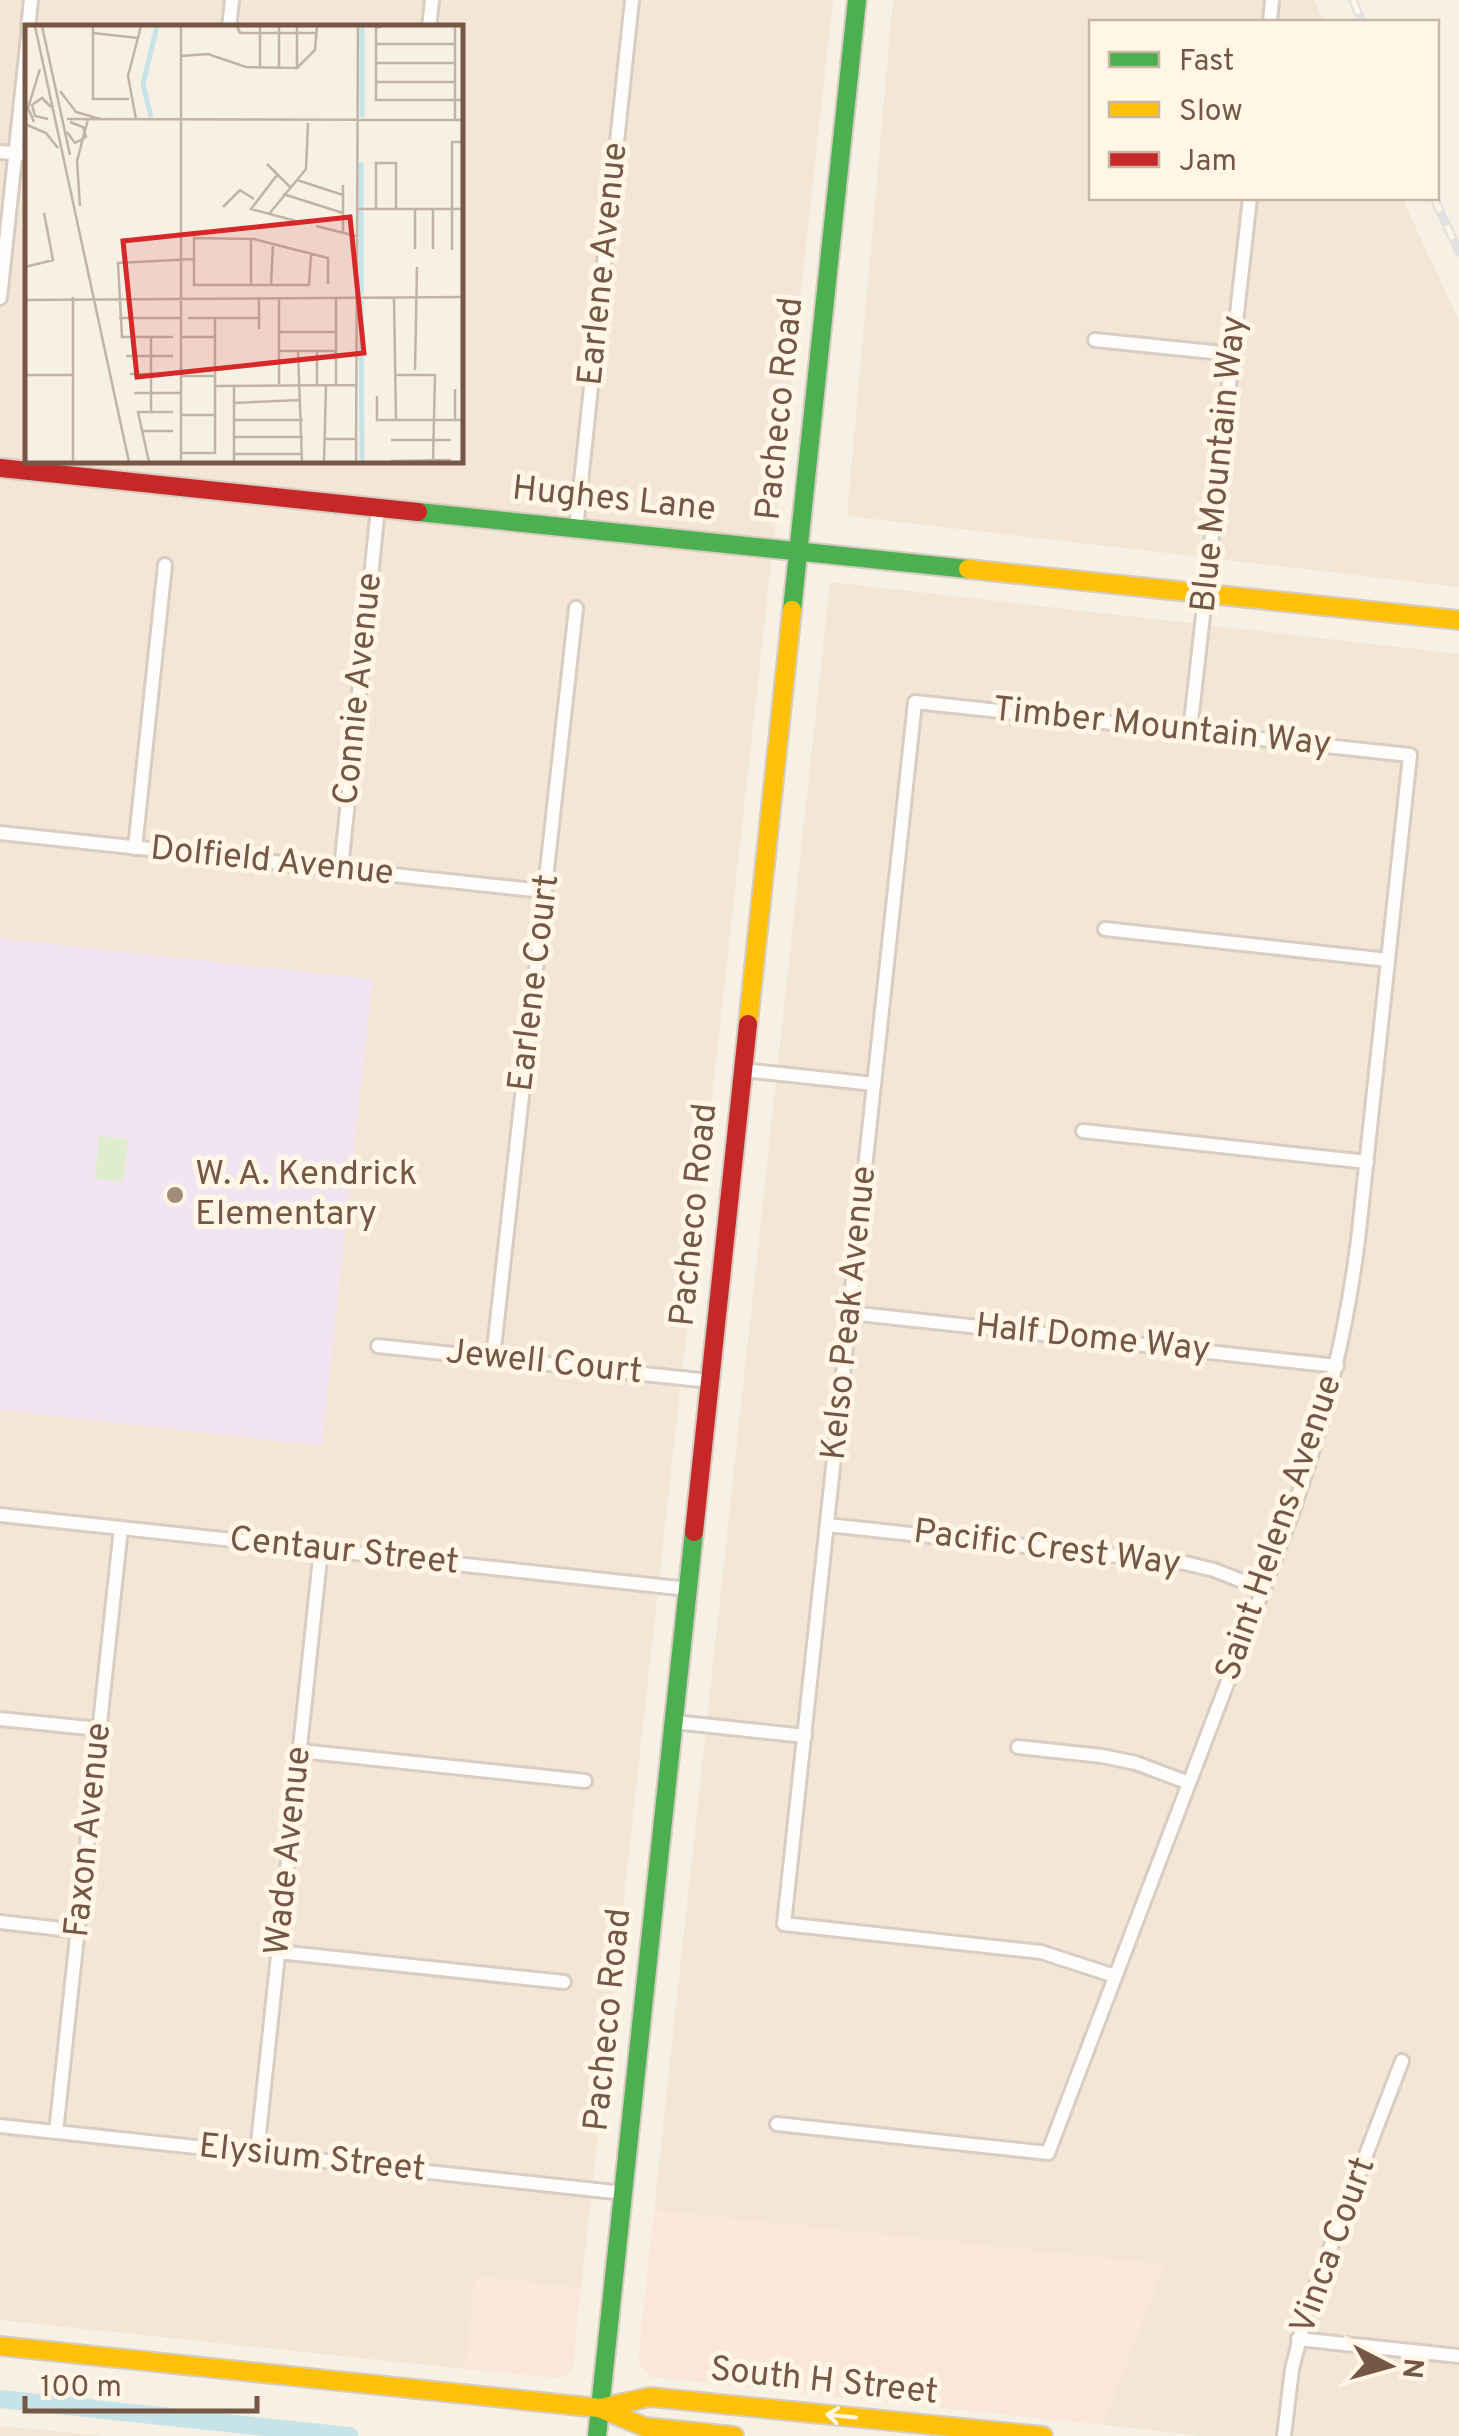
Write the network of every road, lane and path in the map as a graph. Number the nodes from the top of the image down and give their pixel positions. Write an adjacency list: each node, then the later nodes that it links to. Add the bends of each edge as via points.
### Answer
1 (31, 0): 6 (street)
2 (232, 0): 7 (street)
3 (432, 0): 8 (street)
4 (632, 0): 18 (street, Earlene Avenue)
5 (858, 0): 19 (street, Pacheco Road)
6 (28, 25)
7 (228, 25)
8 (429, 25)
9 (25, 87): 11 (street)
10 (0, 152): 11 (street)
11 (21, 154): 13 (street)
12 (1250, 200): 15 (street, Blue Mountain Way)
13 (0, 298)
14 (1095, 340): 15 (street)
15 (1232, 354): 21 (street, Blue Mountain Way)
16 (0, 468): 17 (street, Hughes Lane)
17 (378, 508): 18 (street, Hughes Lane); 29 (street, Connie Avenue)
18 (576, 529): 19 (street, Hughes Lane)
19 (798, 552): 21 (street, Hughes Lane); 33 (street, Pacheco Road)
20 (166, 565): 28 (street)
21 (1205, 596): 23 (street, Hughes Lane); 25 (street, Blue Mountain Way)
22 (576, 608): 30 (street, Earlene Court)
23 (1459, 620)
24 (915, 702): 25 (street, Timber Mountain Way); 34 (street, Kelso Peak Avenue)
25 (1190, 732): 26 (street, Timber Mountain Way)
26 (1410, 755): 32 (street, Saint Helens Avenue)
27 (0, 834): 28 (street, Dolfield Avenue)
28 (136, 848): 29 (street, Dolfield Avenue)
29 (340, 869): 30 (street, Dolfield Avenue)
30 (543, 891): 39 (street, Earlene Court)
31 (1105, 930): 32 (street)
32 (1388, 960): 36 (street, Saint Helens Avenue)
33 (744, 1070): 34 (street); 41 (street, Pacheco Road)
34 (874, 1084): 37 (street, Kelso Peak Avenue)
35 (1084, 1131): 36 (street)
36 (1366, 1162): 40 (street, Saint Helens Avenue)
37 (850, 1314): 40 (street, Half Dome Way); 43 (street, Kelso Peak Avenue)
38 (378, 1346): 39 (street, Jewell Court)
39 (493, 1358): 41 (street, Jewell Court)
40 (1337, 1366): 47 (street, Saint Helens Avenue)
41 (710, 1381): 46 (street, Pacheco Road)
42 (0, 1515): 44 (street, Centaur Street)
43 (827, 1524): 47 (street, Pacific Crest Way, via 1185,1563); 51 (street, Kelso Peak Avenue)
44 (121, 1528): 45 (street, Centaur Street); 50 (street, Faxon Avenue)
45 (321, 1549): 46 (street, Centaur Street); 53 (street, Wade Avenue)
46 (688, 1588): 49 (street, Pacheco Road)
47 (1263, 1589): 55 (street, Saint Helens Avenue)
48 (0, 1719): 50 (street)
49 (674, 1722): 51 (street); 66 (street, Pacheco Road)
50 (99, 1730): 57 (street, Faxon Avenue)
51 (805, 1736): 59 (street, Kelso Peak Avenue, via 784,1924 1040,1952)
52 (1018, 1747): 55 (street, via 1102,1756)
53 (300, 1751): 54 (street); 58 (street, Wade Avenue)
54 (586, 1781)
55 (1189, 1782): 59 (street, Saint Helens Avenue)
56 (0, 1922): 57 (street)
57 (78, 1931): 64 (street, Faxon Avenue)
58 (278, 1952): 60 (street); 65 (street, Wade Avenue)
59 (1115, 1976): 62 (street, Saint Helens Avenue, via 1048,2152)
60 (564, 1982)
61 (1402, 2062): 67 (street, Vinca Court)
62 (778, 2124)
63 (0, 2126): 64 (street, Elysium Street)
64 (56, 2132): 65 (street, Elysium Street)
65 (257, 2154): 66 (street, Elysium Street)
66 (624, 2192): 70 (street, Pacheco Road)
67 (1298, 2339): 69 (street); 75 (street, Vinca Court)
68 (0, 2346): 70 (street, South H Street)
69 (1459, 2356)
70 (599, 2408): 71 (street, South H Street, one-way to 70, via 650,2397); 72 (street, Pacheco Road); 73 (street, South H Street, via 645,2427)
71 (943, 2431): 74 (street, South H Street)
72 (597, 2436)
73 (734, 2436)
74 (1043, 2436)
75 (1284, 2436)

